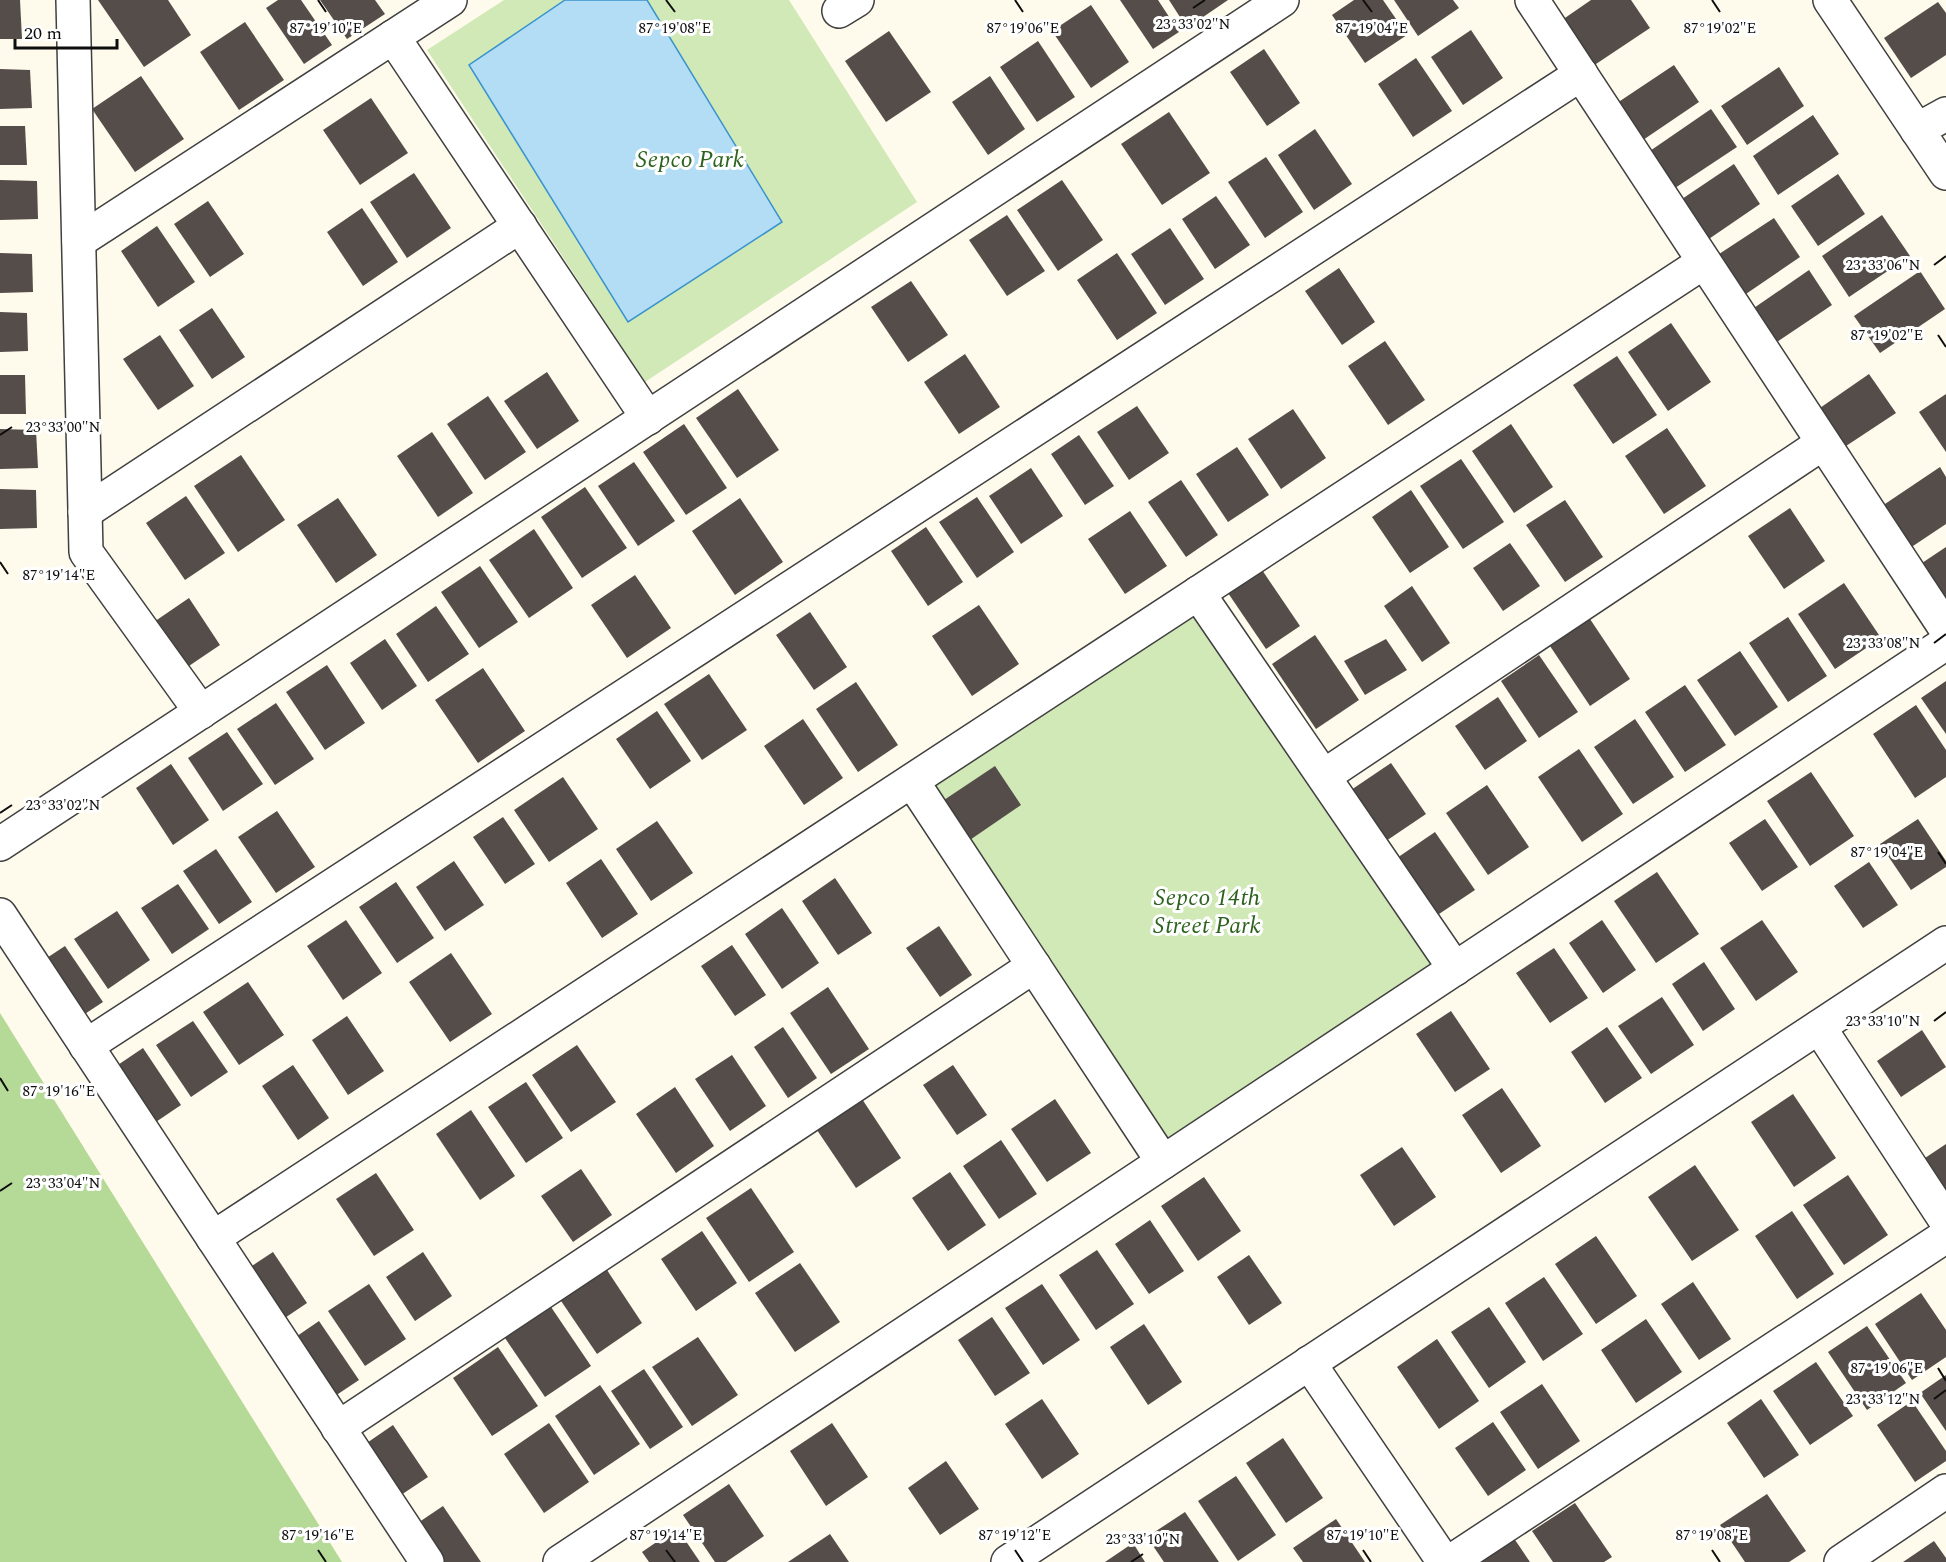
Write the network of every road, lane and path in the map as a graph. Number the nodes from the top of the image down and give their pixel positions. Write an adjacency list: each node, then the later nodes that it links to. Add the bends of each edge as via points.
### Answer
1 (73, 0): 12 (street)
2 (450, 0): 6 (street)
3 (1282, 0): 14 (street)
4 (1532, 0): 7 (street)
5 (1830, 0): 9 (street)
6 (393, 37): 11 (street); 12 (street)
7 (1581, 74): 13 (street); 29 (street)
8 (1946, 114): 9 (street)
9 (1917, 130): 10 (street)
10 (1946, 173)
11 (520, 226): 14 (street); 16 (street)
12 (79, 241): 16 (street)
13 (1704, 262): 15 (street); 17 (street)
14 (648, 418): 20 (street)
15 (1823, 443): 18 (street); 21 (street)
16 (85, 512): 20 (street, via 86,552)
17 (1198, 593): 21 (street); 22 (street)
18 (1946, 629)
19 (1946, 643): 27 (street)
20 (201, 712): 23 (street)
21 (1323, 776): 27 (street)
22 (912, 781): 26 (street); 33 (street)
23 (0, 844)
24 (0, 915): 29 (street)
25 (1946, 942): 28 (street)
26 (1034, 966): 30 (street); 35 (street)
27 (1455, 969): 30 (street)
28 (1819, 1027): 31 (street); 34 (street)
29 (86, 1046): 33 (street)
30 (1163, 1162): 38 (street)
31 (1946, 1221)
32 (1946, 1236): 41 (street)
33 (213, 1238): 35 (street)
34 (1309, 1363): 39 (street); 40 (street)
35 (338, 1428): 37 (street)
36 (1946, 1491): 42 (street)
37 (427, 1562)
38 (560, 1562)
39 (1008, 1562)
40 (1444, 1562)
41 (1450, 1562)
42 (1841, 1562)

